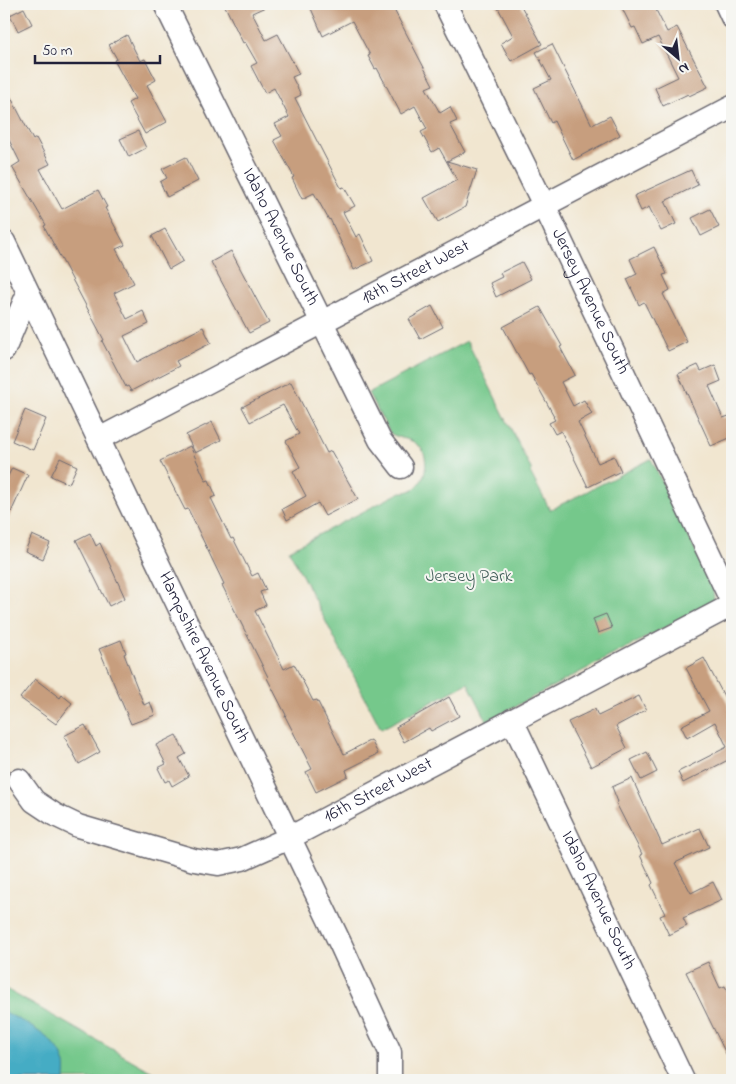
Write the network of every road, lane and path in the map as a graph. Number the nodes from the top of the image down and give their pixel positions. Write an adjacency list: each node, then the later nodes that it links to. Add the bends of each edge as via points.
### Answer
1 (165, 4): 9 (street, Idaho Avenue South)
2 (445, 4): 6 (street, Jersey Avenue South)
3 (726, 4): 4 (street)
4 (732, 17)
5 (732, 107): 6 (street, 18th Street West)
6 (544, 205): 9 (street, 18th Street West); 13 (street, Jersey Avenue South)
7 (4, 242): 8 (street, Hampshire Avenue South)
8 (28, 293): 10 (street); 11 (street, Hampshire Avenue South)
9 (321, 323): 11 (street, 18th Street West); 12 (street, Idaho Avenue South, via 380,440)
10 (4, 350)
11 (99, 438): 16 (street, Hampshire Avenue South)
12 (401, 467)
13 (732, 604): 14 (street, 16th Street West)
14 (512, 720): 16 (street, 16th Street West); 18 (street, Idaho Avenue South)
15 (18, 780): 16 (street, 16th Street West, via 34,801 78,826 194,860 218,864 242,859)
16 (289, 838): 17 (street, Hampshire Avenue South, via 390,1052)
17 (390, 1078)
18 (683, 1080)

